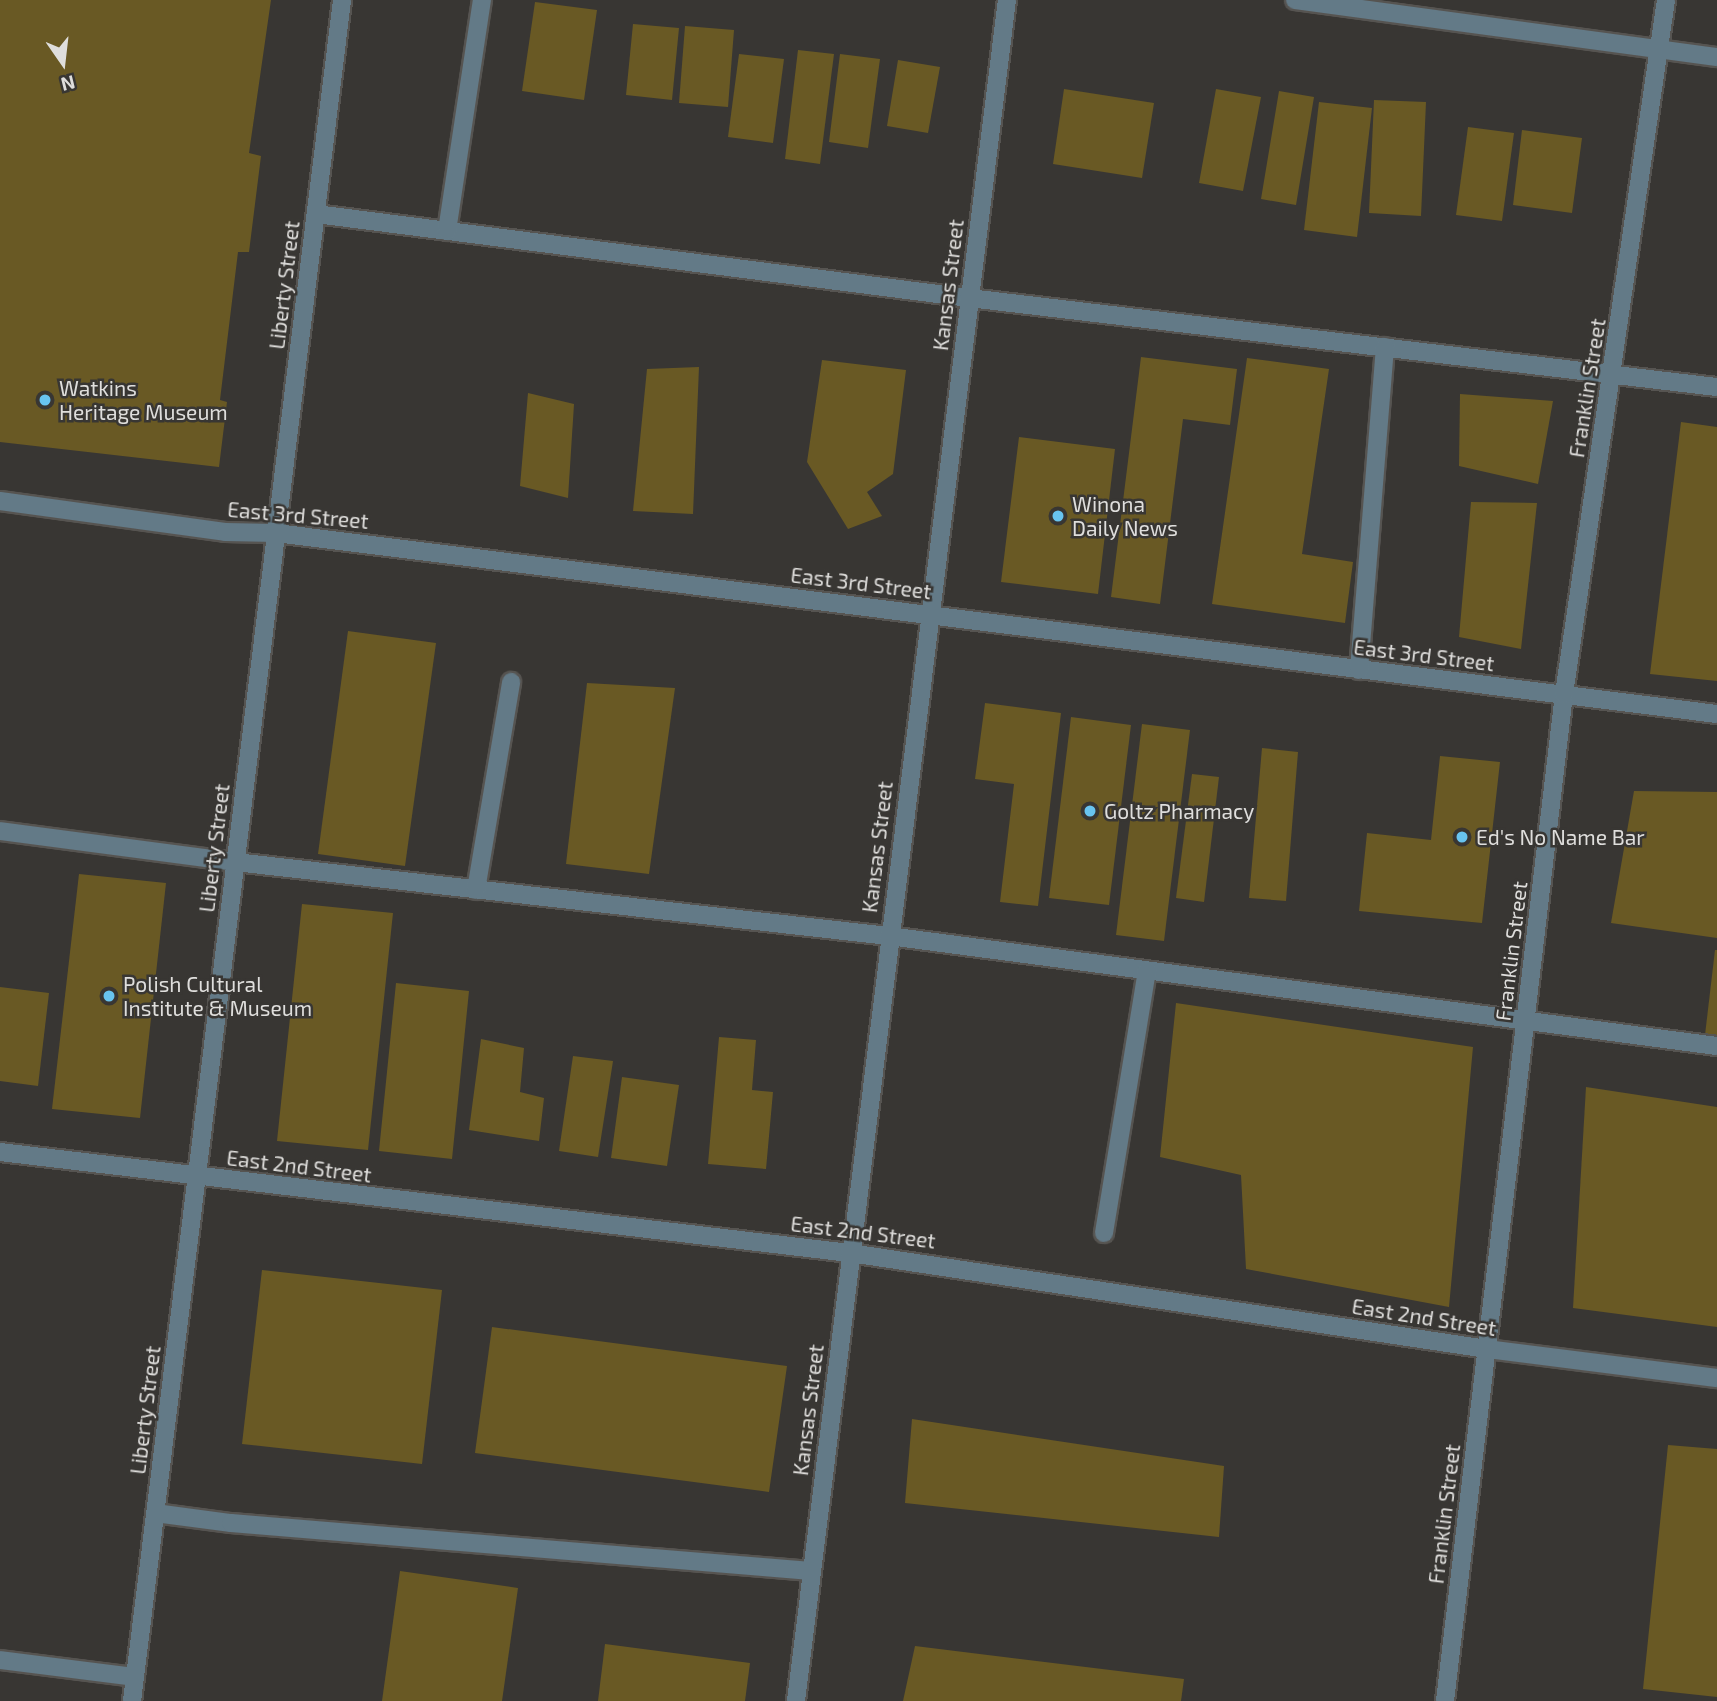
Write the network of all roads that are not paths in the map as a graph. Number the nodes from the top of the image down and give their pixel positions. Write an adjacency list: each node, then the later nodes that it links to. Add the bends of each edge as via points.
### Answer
1 (342, 0): 8 (street, Liberty Street)
2 (482, 0): 9 (street)
3 (1007, 0): 10 (street, Kansas Street)
4 (1295, 0): 6 (street)
5 (1666, 0): 6 (street, Franklin Street)
6 (1660, 50): 7 (street); 12 (street, Franklin Street)
7 (1717, 57)
8 (316, 214): 9 (street); 15 (street, Liberty Street)
9 (447, 231): 10 (street)
10 (970, 298): 11 (street); 16 (street, Kansas Street)
11 (1385, 347): 12 (street); 17 (street)
12 (1612, 374): 13 (street); 19 (street, Franklin Street)
13 (1717, 387)
14 (0, 501): 15 (street, East 3rd Street, via 225,532)
15 (276, 533): 16 (street, East 3rd Street); 22 (street, Liberty Street)
16 (930, 615): 17 (street, East 3rd Street); 24 (street, Kansas Street)
17 (1359, 670): 19 (street, East 3rd Street)
18 (511, 682): 23 (street)
19 (1564, 694): 20 (street, East 3rd Street); 26 (street, Franklin Street)
20 (1717, 714)
21 (0, 831): 22 (street)
22 (236, 862): 23 (street); 29 (street, Liberty Street)
23 (476, 890): 24 (street)
24 (889, 936): 25 (street); 31 (street, Kansas Street)
25 (1147, 971): 26 (street); 30 (street)
26 (1526, 1022): 27 (street); 32 (street, Franklin Street)
27 (1717, 1046)
28 (0, 1152): 29 (street, East 2nd Street)
29 (197, 1177): 31 (street, East 2nd Street); 34 (street, Liberty Street)
30 (1104, 1233)
31 (849, 1252): 32 (street, East 2nd Street); 35 (street, Kansas Street)
32 (1486, 1349): 33 (street, East 2nd Street); 40 (street, Franklin Street)
33 (1717, 1378)
34 (155, 1513): 35 (street); 37 (street, Liberty Street)
35 (811, 1571): 39 (street, Kansas Street)
36 (0, 1660): 37 (street)
37 (135, 1677): 38 (street, Liberty Street)
38 (132, 1701)
39 (796, 1701)
40 (1445, 1701)

